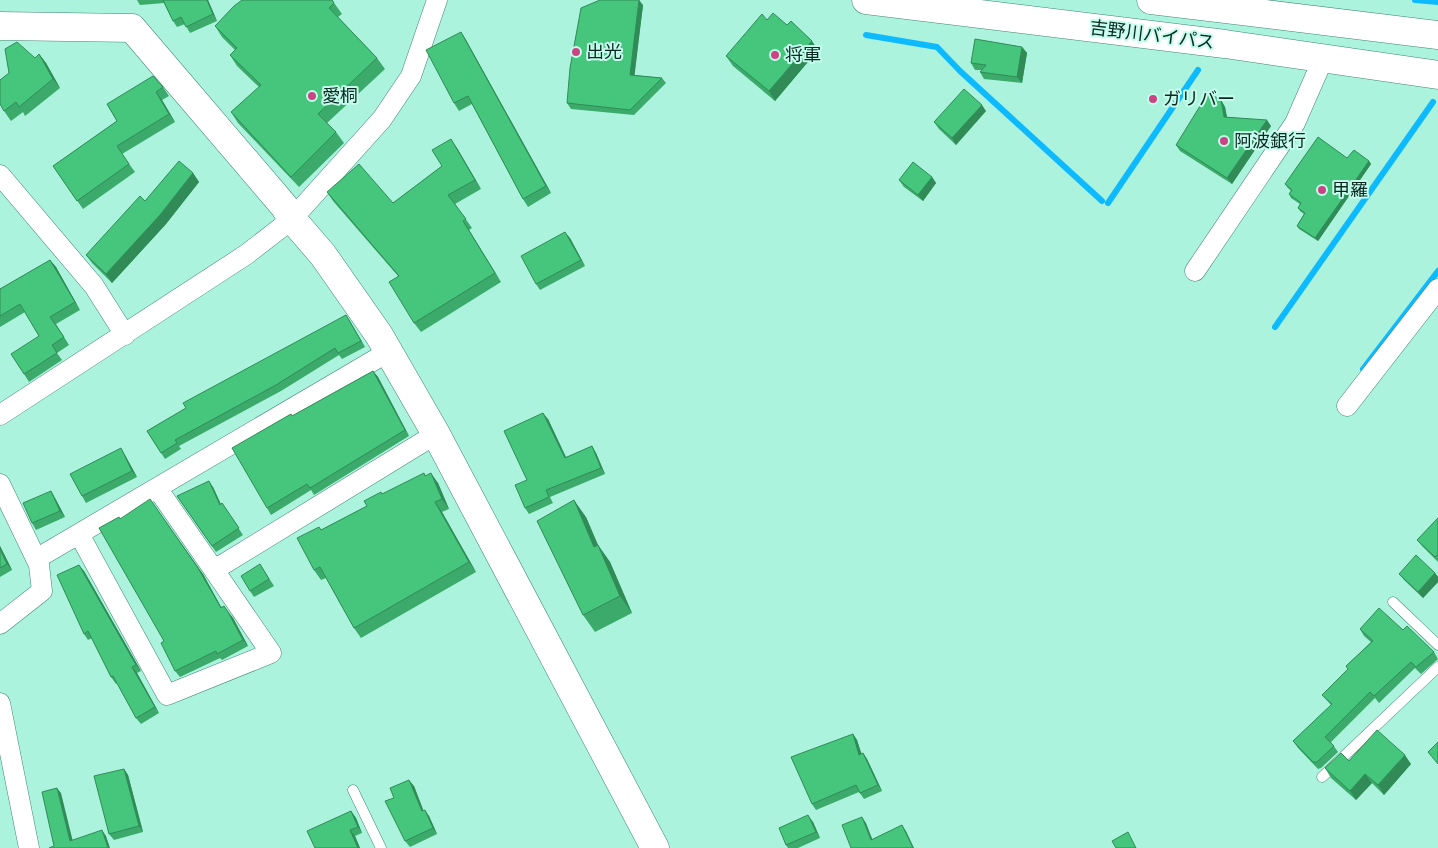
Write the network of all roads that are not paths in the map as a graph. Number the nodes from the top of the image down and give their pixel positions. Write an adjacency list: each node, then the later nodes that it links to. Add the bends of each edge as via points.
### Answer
1 (437, 0): 9 (street, via 411,76 382,120)
2 (866, 0): 6 (main road, 吉野川バイパス)
3 (1151, 0): 5 (main road, 吉野川バイパス)
4 (0, 26): 9 (main road, via 132,28)
5 (1438, 35)
6 (1323, 58): 7 (main road, 吉野川バイパス); 10 (street, via 1295,123)
7 (1438, 75)
8 (0, 175): 12 (street, via 94,286)
9 (292, 219): 12 (street, via 247,254); 13 (main road, via 324,255)
10 (1195, 272)
11 (1438, 289): 14 (street)
12 (125, 335): 15 (street)
13 (388, 352): 16 (main road); 18 (street)
14 (1347, 406)
15 (0, 414)
16 (436, 434): 22 (street); 32 (main road)
17 (0, 484): 19 (street)
18 (157, 488): 20 (street); 22 (street)
19 (6, 511): 21 (street)
20 (79, 534): 21 (street); 22 (street, via 167,695 271,653)
21 (36, 559): 24 (street, via 42,591)
22 (214, 570)
23 (1393, 602): 25 (lane)
24 (0, 624)
25 (1438, 645)
26 (1438, 667): 28 (lane)
27 (0, 703): 30 (street)
28 (1322, 777)
29 (352, 790): 31 (lane)
30 (29, 848)
31 (381, 848)
32 (655, 848)

